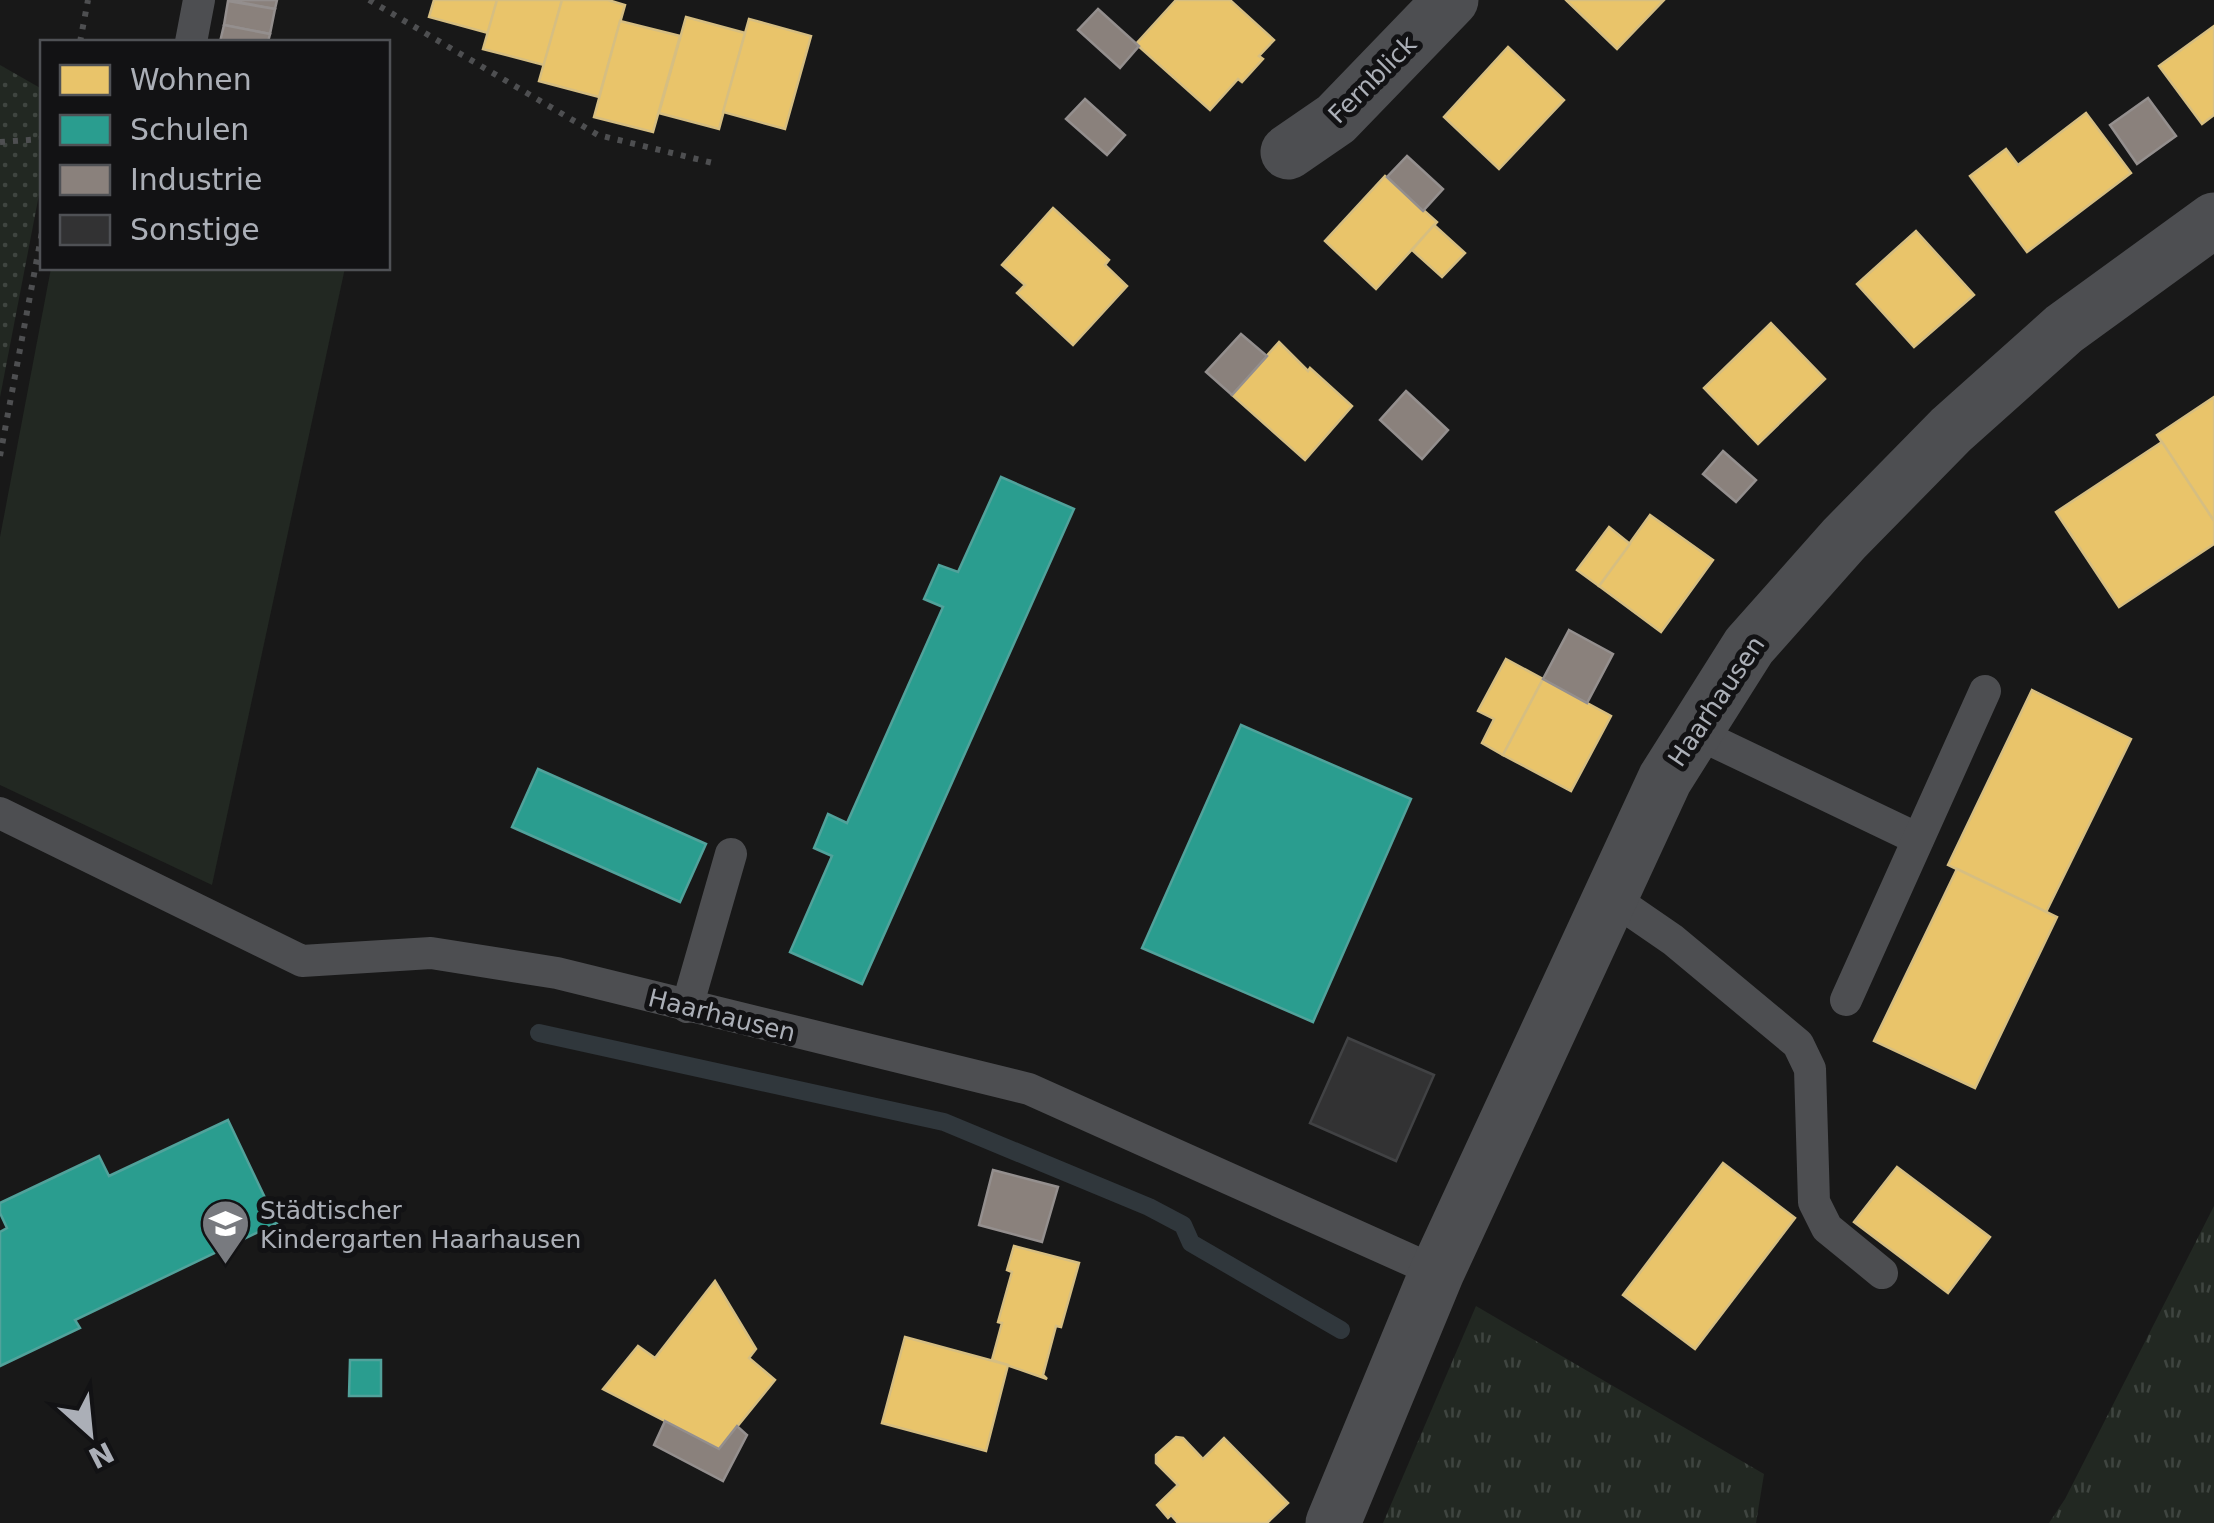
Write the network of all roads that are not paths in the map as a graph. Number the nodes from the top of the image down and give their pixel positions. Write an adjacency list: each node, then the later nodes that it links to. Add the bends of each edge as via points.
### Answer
1 (199, 0): 3 (lane)
2 (1450, 0): 4 (street, Fernblick, via 1336,119)
3 (191, 40)
4 (1288, 152)
5 (2214, 220): 7 (street, Haarhausen, via 2064,329 1951,430 1749,646)
6 (1985, 691): 9 (lane)
7 (1694, 732): 9 (lane); 11 (street, Haarhausen, via 1664,779)
8 (0, 814): 13 (lane, Haarhausen, via 302,961 431,953 557,973)
9 (1918, 839): 12 (lane)
10 (731, 854): 13 (lane)
11 (1612, 898): 14 (street, Haarhausen); 15 (lane, via 1674,940 1798,1044 1810,1069 1814,1202 1827,1228)
12 (1846, 1000)
13 (687, 1007): 14 (lane, Haarhausen, via 1029,1088)
14 (1437, 1272): 16 (street, Haarhausen)
15 (1882, 1273)
16 (1333, 1523)

